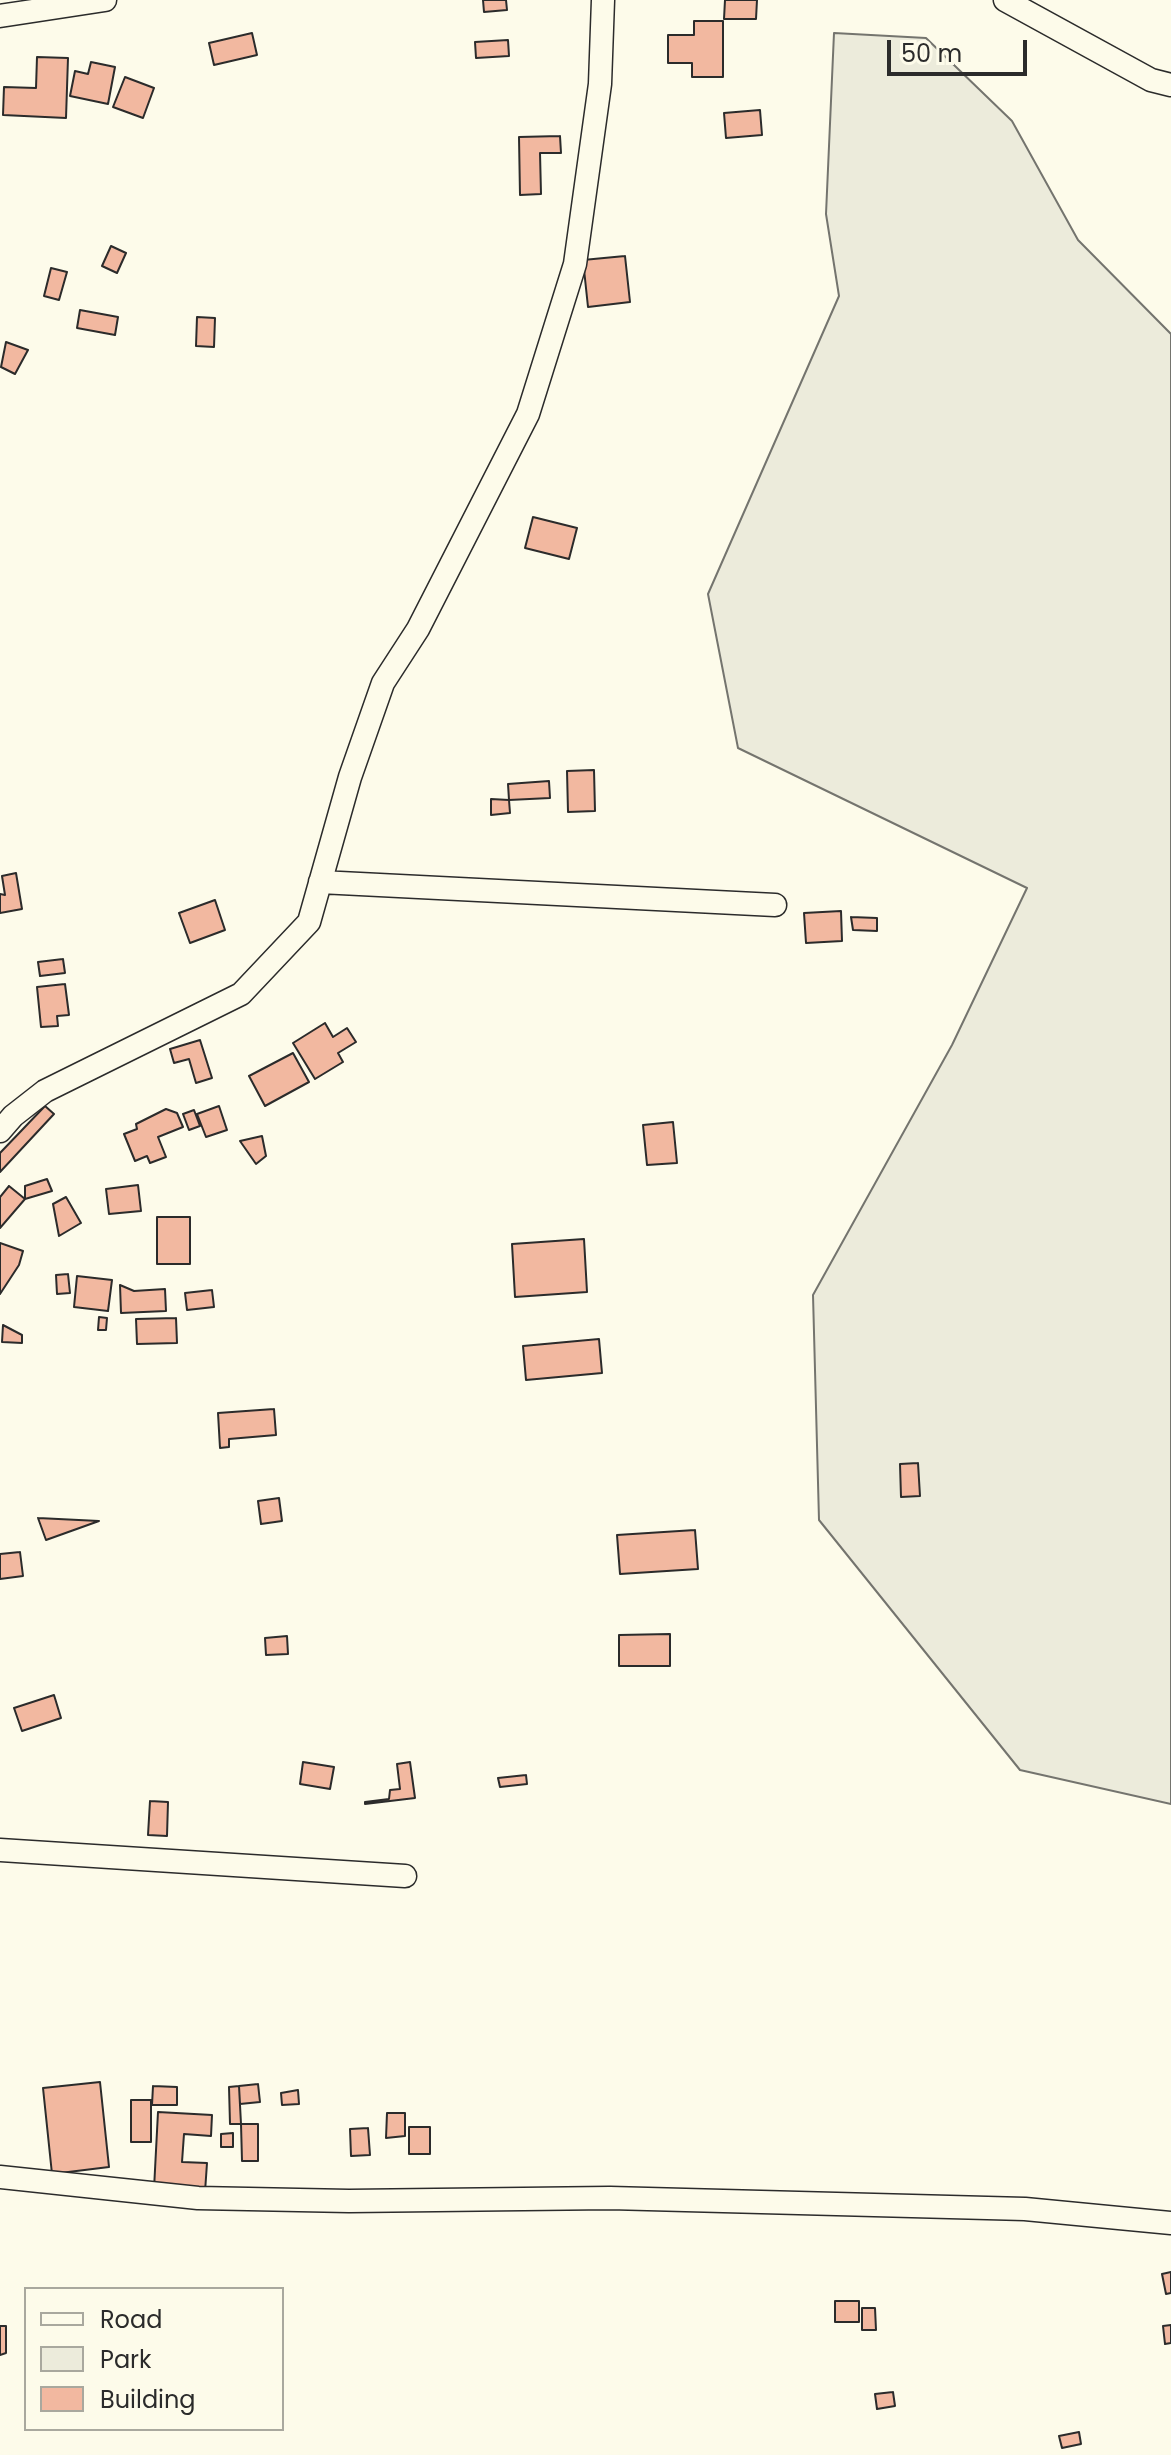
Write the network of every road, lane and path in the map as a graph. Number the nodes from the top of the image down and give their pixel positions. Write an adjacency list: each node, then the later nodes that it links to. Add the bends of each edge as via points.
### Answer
1 (105, 0): 4 (street)
2 (603, 0): 6 (street, via 600,84 575,264 528,414 418,629 383,683)
3 (1005, 0): 5 (street, via 1151,80)
4 (0, 16)
5 (1171, 85)
6 (320, 882): 7 (street); 8 (street, via 309,922 241,994 45,1091)
7 (775, 905)
8 (0, 1131)
9 (0, 1850): 10 (street)
10 (405, 1876)
11 (0, 2177): 12 (street, via 198,2198 610,2198 1025,2209)
12 (1171, 2223)

